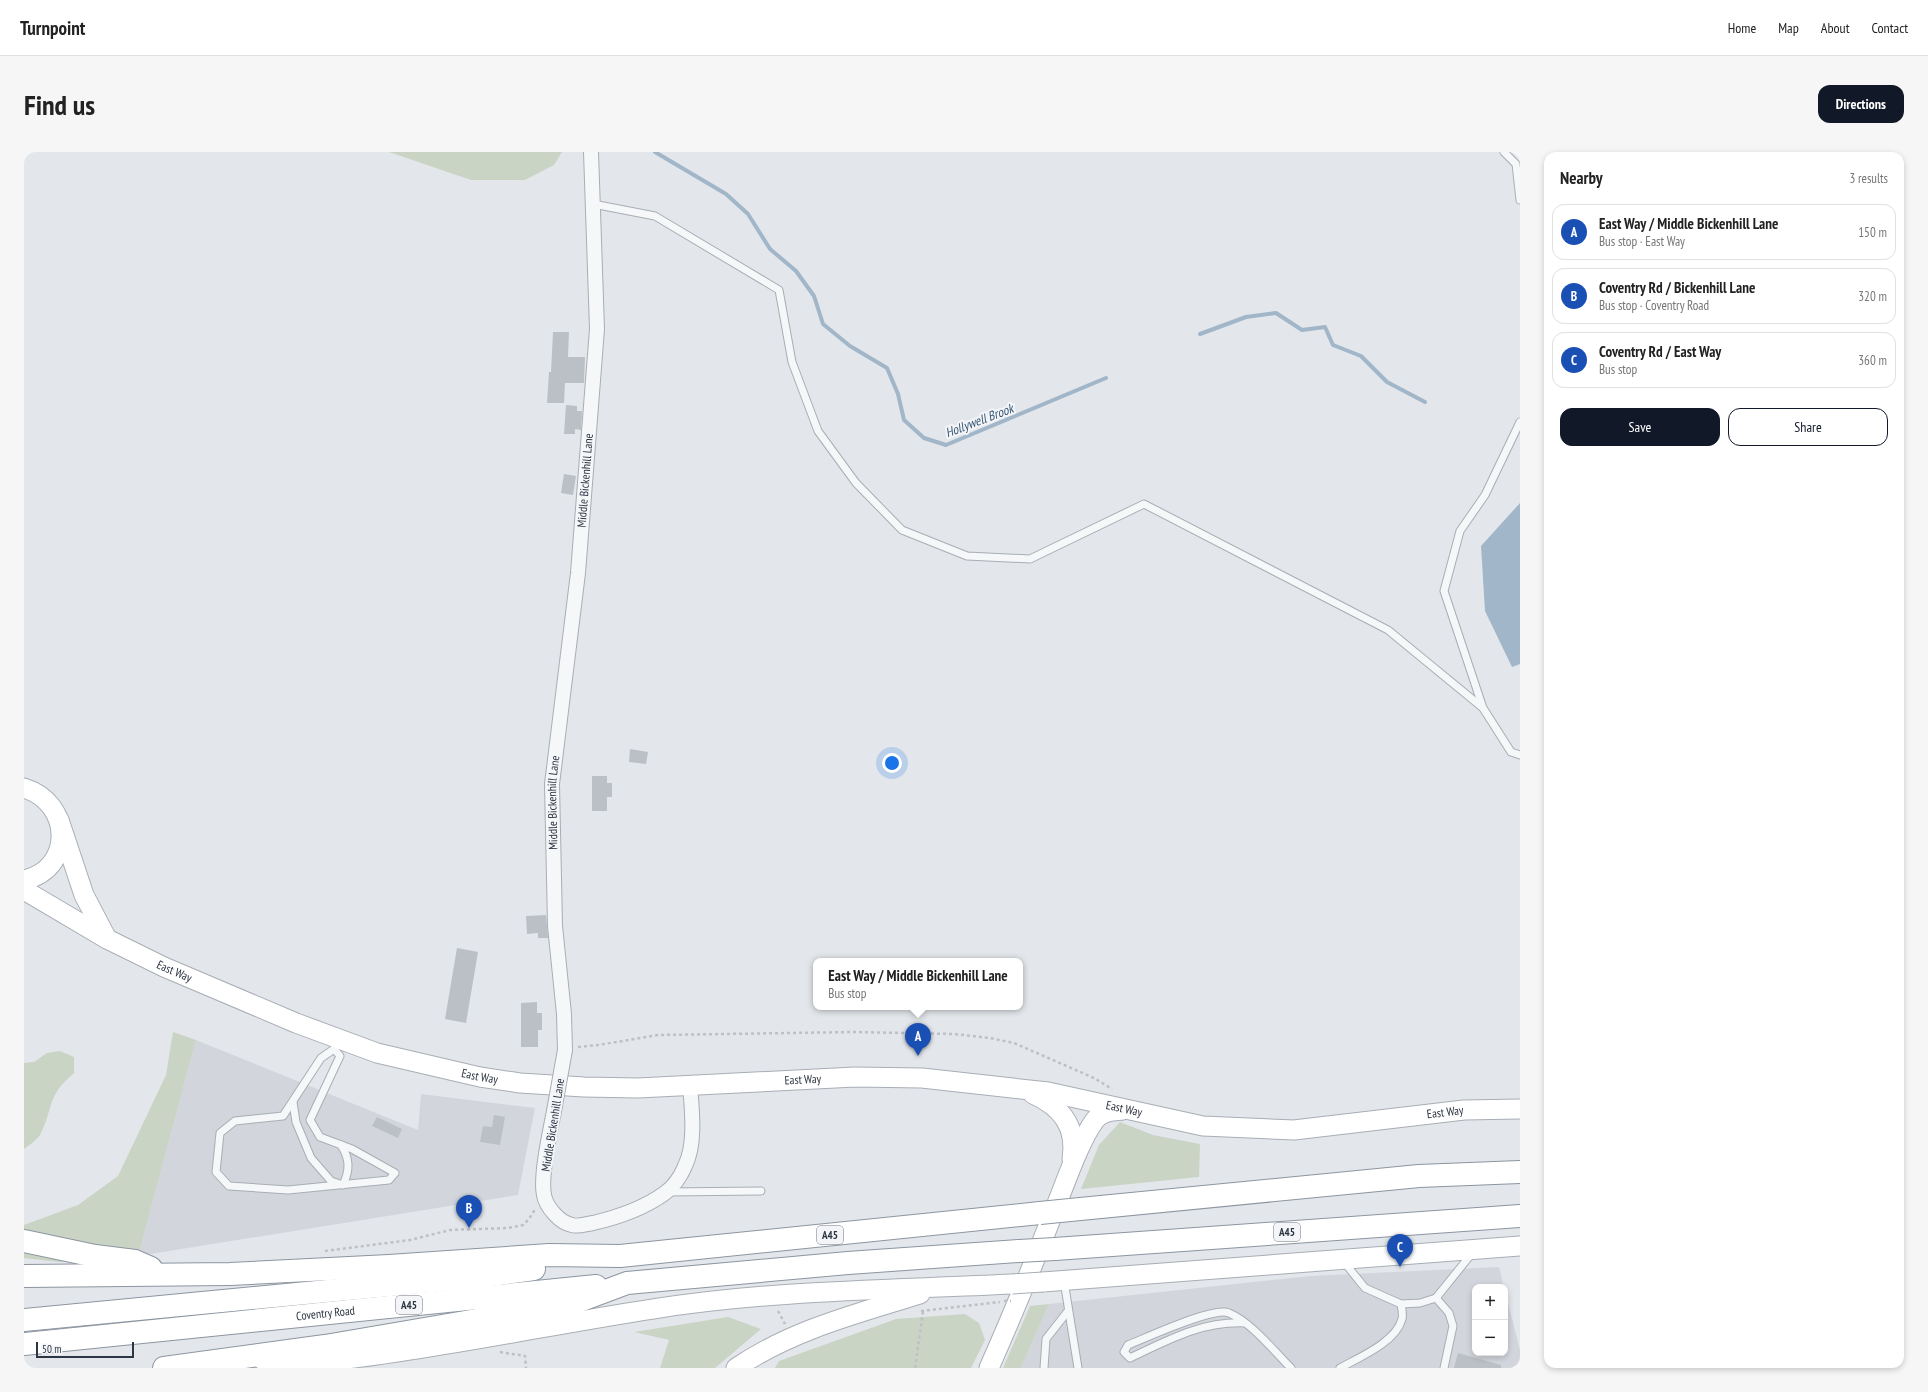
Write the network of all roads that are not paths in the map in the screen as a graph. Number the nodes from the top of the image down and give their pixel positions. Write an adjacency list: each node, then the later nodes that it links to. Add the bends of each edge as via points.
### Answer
1 (591, 152): 4 (street, Middle Bickenhill Lane)
2 (1504, 152): 3 (lane, via 1516,164)
3 (1520, 200)
4 (592, 204): 6 (lane, via 655,216 779,290 792,362 818,431 856,483 902,530 967,556 1030,559 1144,504 1388,630); 24 (street, Middle Bickenhill Lane, bridge, via 597,329 578,573 552,784 556,926 565,1049 548,1143 544,1195 549,1208 556,1216 571,1225 616,1218)
5 (1520, 422): 6 (lane, via 1484,495 1460,531 1444,591)
6 (1483, 708): 7 (lane, via 1511,752)
7 (1520, 755)
8 (24, 788): 9 (street, via 49,802)
9 (59, 820): 10 (street, via 61,840 54,860 39,874); 12 (street, via 77,879)
10 (24, 880)
11 (24, 890): 12 (street, East Way)
12 (107, 939): 13 (street, East Way, via 164,967 296,1023)
13 (337, 1044): 14 (street, East Way, via 480,1077 520,1083 638,1088); 16 (lane, via 321,1058); 19 (lane, via 340,1056 310,1120 320,1137)
14 (690, 1085): 15 (street, East Way, via 856,1076 922,1078); 24 (street, Middle Bickenhill Lane, via 692,1119 689,1153 685,1166)
15 (1025, 1090): 18 (street, East Way, via 1048,1092); 20 (street, via 1046,1100 1067,1122 1074,1145)
16 (292, 1102): 22 (lane, via 296,1122 311,1158 331,1181); 22 (lane, via 283,1116 235,1121 220,1133 216,1172 229,1186 288,1190)
17 (1520, 1109): 18 (street, East Way, via 1464,1110 1294,1130 1203,1126)
18 (1131, 1110): 20 (street, via 1109,1111 1096,1118)
19 (342, 1145): 22 (lane, via 349,1172); 22 (lane, via 395,1173 390,1180)
20 (1071, 1170): 45 (street)
21 (1520, 1172): 29 (highway, A45, bridge, via 1419,1176)
22 (344, 1185)
23 (761, 1191): 24 (lane)
24 (666, 1192)
25 (1520, 1216): 34 (highway, A45, bridge, via 848,1263)
26 (24, 1241): 31 (highway, via 95,1256 135,1261)
27 (1520, 1246): 28 (street)
28 (1477, 1248): 30 (street); 36 (lane)
29 (620, 1256): 31 (highway, via 548,1255 230,1274); 39 (highway, Coventry Road / A45, via 484,1276)
30 (1342, 1259): 33 (street); 37 (lane, via 1365,1288)
31 (166, 1274): 32 (highway)
32 (24, 1276)
33 (1064, 1281): 35 (street, bridge); 38 (lane)
34 (627, 1282): 41 (highway, Coventry Road / A45); 42 (highway, via 571,1304)
35 (942, 1288): 42 (street, via 837,1290 740,1297 362,1357 277,1362); 44 (street, via 831,1321 791,1337)
36 (1436, 1298): 37 (lane, via 1420,1303); 50 (lane, via 1449,1313 1453,1326)
37 (1401, 1304): 49 (lane, via 1403,1318 1396,1333 1375,1349)
38 (1068, 1311): 46 (lane, via 1046,1339); 47 (lane)
39 (24, 1320)
40 (1245, 1323): 40 (lane, via 1225,1322 1201,1327 1130,1358 1124,1352 1128,1345 1204,1314 1228,1312); 48 (lane)
41 (24, 1344)
42 (242, 1358): 43 (highway)
43 (164, 1368)
44 (736, 1368)
45 (989, 1368)
46 (1044, 1368)
47 (1078, 1368)
48 (1291, 1368)
49 (1340, 1368)
50 (1444, 1368)

